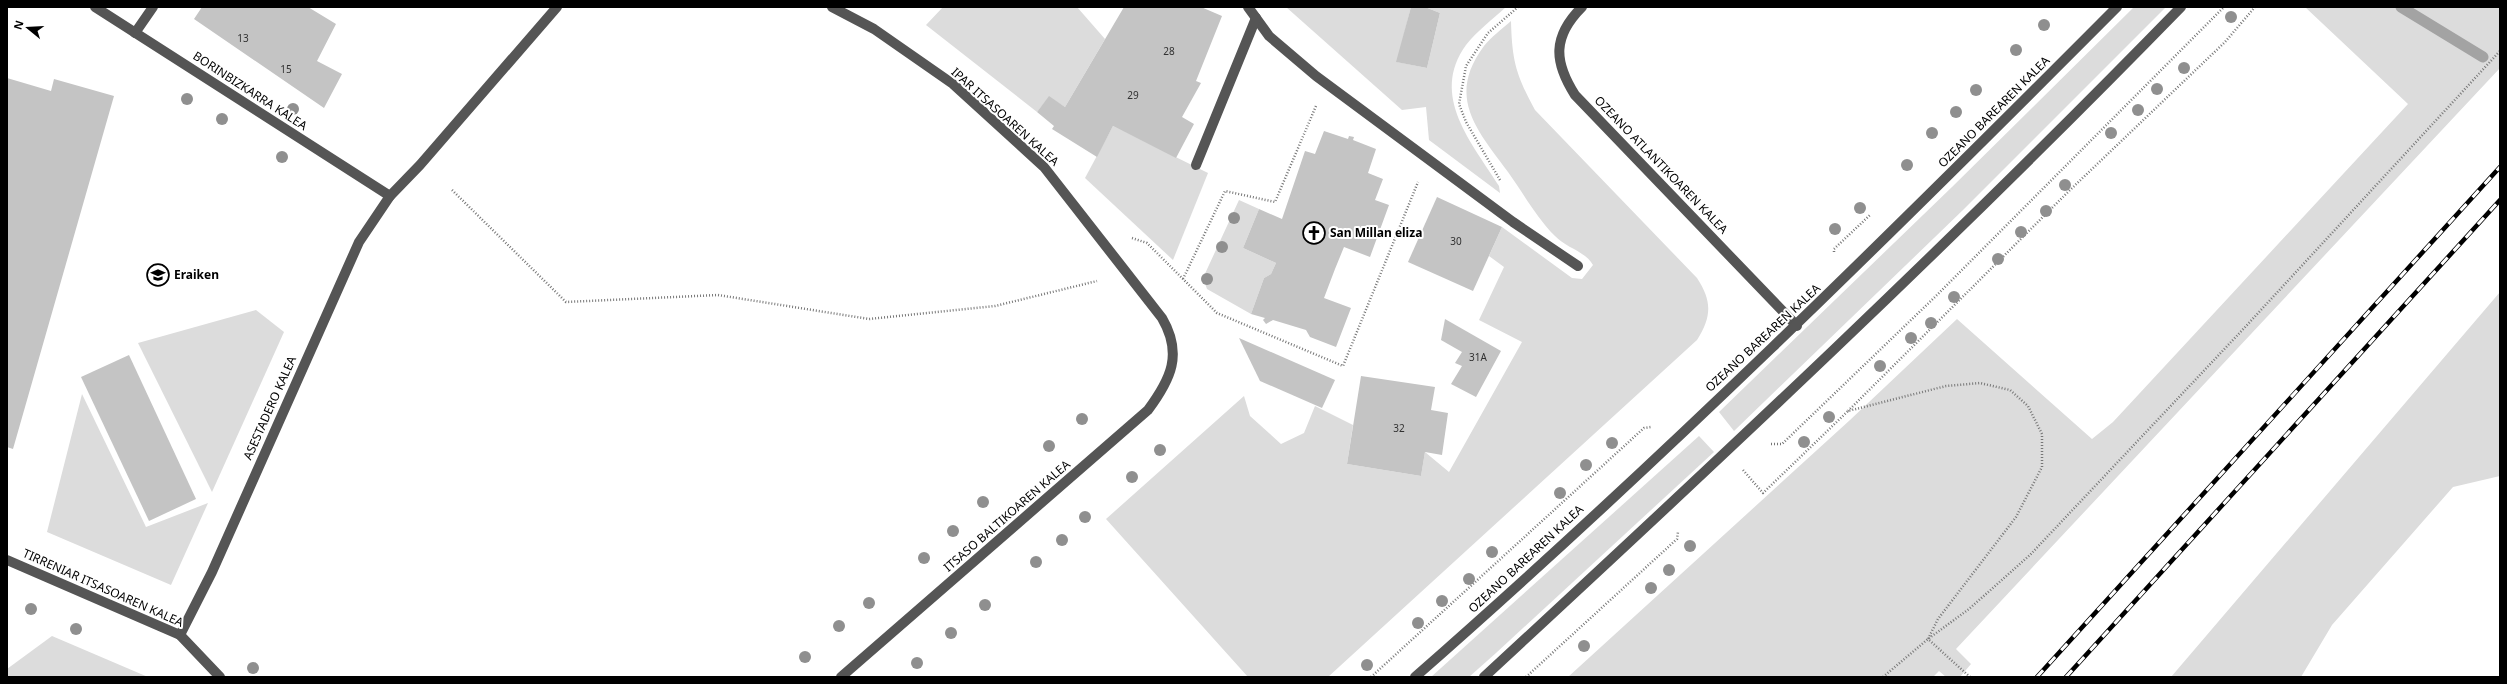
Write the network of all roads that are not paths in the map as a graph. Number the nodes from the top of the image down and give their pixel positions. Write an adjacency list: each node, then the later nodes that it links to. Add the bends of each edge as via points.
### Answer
1 (96, 7): 10 (street, BORINBIZKARRA KALEA)
2 (153, 7): 10 (street)
3 (557, 7): 12 (street, ASESTADERO KALEA)
4 (832, 7): 15 (street, IPAR ITSASOAREN KALEA, via 874,29 953,84 1044,167 1162,318 1169,330)
5 (1248, 7): 9 (street)
6 (1582, 7): 14 (street, OZEANO ATLANTIKOAREN KALEA, via 1563,34 1558,52 1560,68 1575,95)
7 (2117, 7): 14 (street, OZEANO BAREAREN KALEA)
8 (2181, 7): 21 (street, via 1955,235 1727,452)
9 (1256, 18): 11 (street); 13 (street, via 1269,36 1326,83)
10 (135, 33): 12 (street, BORINBIZKARRA KALEA)
11 (1196, 165)
12 (390, 196): 17 (street, ASESTADERO KALEA, via 358,242 212,572)
13 (1578, 266)
14 (1797, 326): 20 (street, OZEANO BAREAREN KALEA)
15 (1174, 361): 19 (street, ITSASO BALTIKOAREN KALEA, via 1168,380 1148,410)
16 (7, 560): 17 (street, TIRRENIAR ITSASOAREN KALEA)
17 (180, 635): 18 (street, TIRRENIAR ITSASOAREN KALEA)
18 (220, 677)
19 (841, 677)
20 (1415, 677)
21 (1484, 677)

